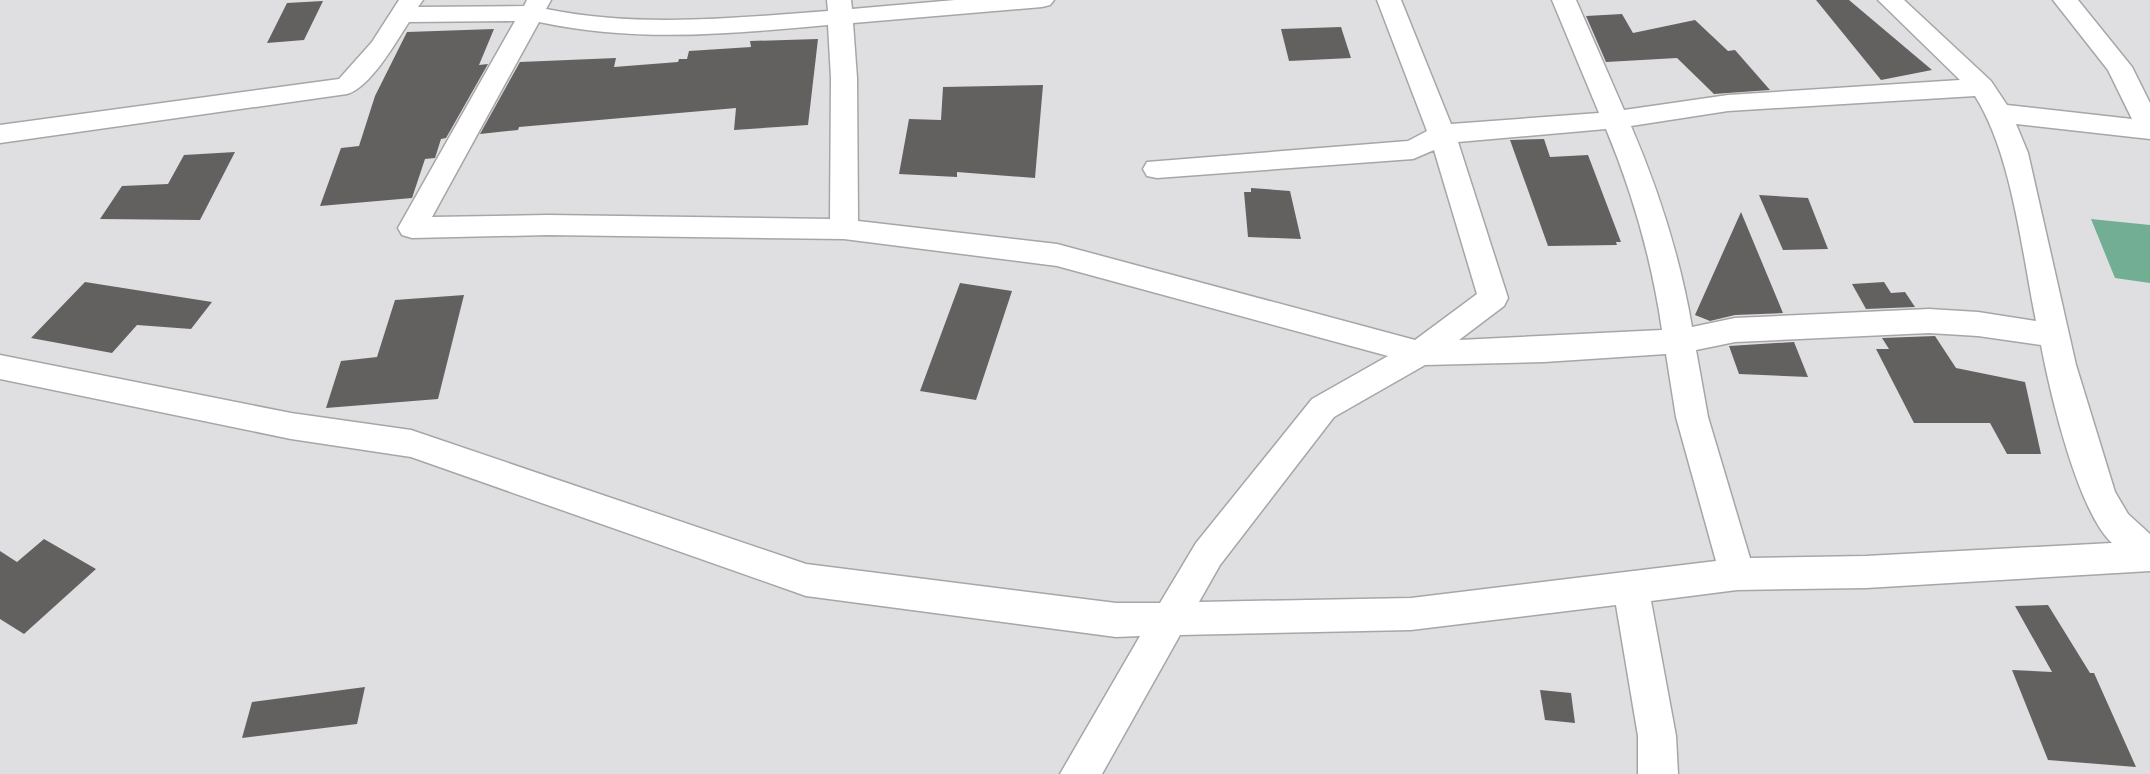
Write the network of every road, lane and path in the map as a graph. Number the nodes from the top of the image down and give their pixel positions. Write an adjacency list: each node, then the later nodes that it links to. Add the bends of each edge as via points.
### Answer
1 (1042, 0): 8 (street)
2 (1389, 0): 14 (street)
3 (1564, 0): 11 (street)
4 (1890, 0): 9 (street)
5 (2065, 0): 12 (street, via 2119,66)
6 (536, 7): 7 (street); 8 (street, via 584,24 647,29); 16 (street, via 412,228)
7 (406, 8): 13 (street, via 381,47 347,86)
8 (838, 9): 16 (street, via 844,78)
9 (1982, 87): 10 (street); 11 (street, via 1728,103)
10 (1999, 113): 12 (street); 17 (street, via 2015,153)
11 (1615, 120): 14 (street); 18 (street, via 1643,186)
12 (2150, 129)
13 (0, 134)
14 (1443, 134): 15 (street, via 1413,150); 19 (street, via 1493,298)
15 (1157, 169)
16 (844, 229): 19 (street, via 1057,255)
17 (2054, 336): 18 (street, via 1929,321 1735,330); 21 (street, via 2099,496 2116,525)
18 (1681, 341): 19 (street); 22 (street, via 1692,417)
19 (1420, 354): 24 (street, via 1323,408 1208,554)
20 (0, 367): 24 (street, via 291,426 411,444 806,580 1116,620)
21 (2148, 556): 22 (street)
22 (1737, 574): 23 (street)
23 (1631, 589): 24 (street, via 1412,614); 26 (street, via 1657,736)
24 (1168, 619): 25 (street)
25 (1080, 774)
26 (1658, 774)

